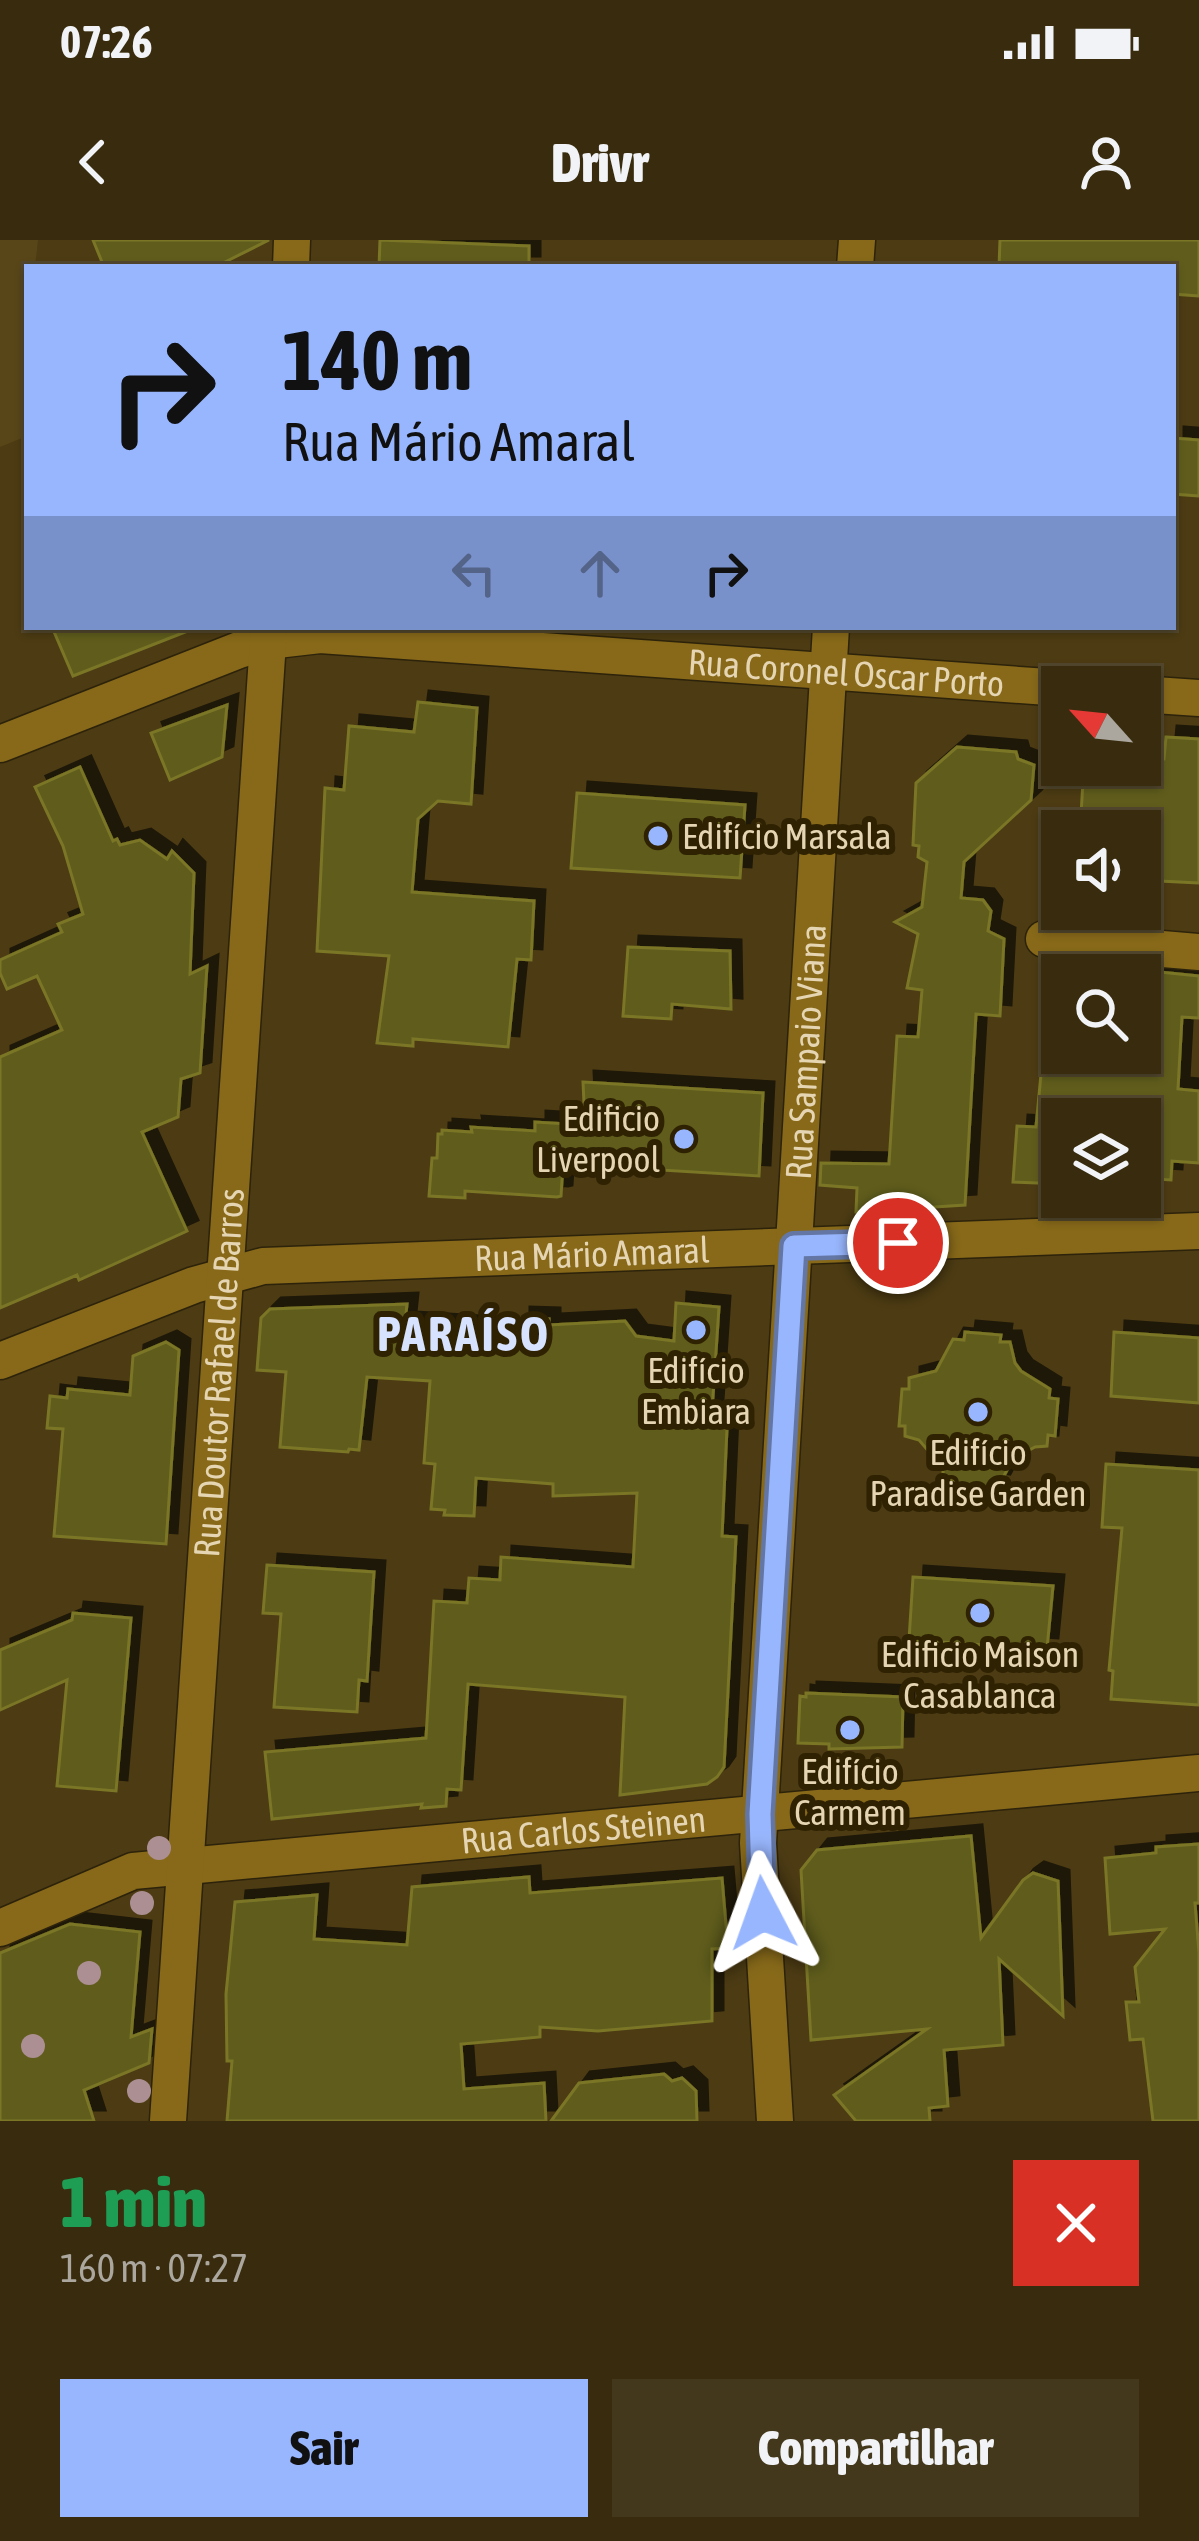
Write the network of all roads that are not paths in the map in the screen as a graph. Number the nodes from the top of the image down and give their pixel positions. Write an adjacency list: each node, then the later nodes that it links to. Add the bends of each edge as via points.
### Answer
1 (831, 630): 3 (street, Rua Sampaio Viana)
2 (269, 634): 3 (street, Rua Coronel Oscar Porto); 7 (street, Rua Coronel Oscar Porto); 12 (street, Rua Doutor Rafael de Barros)
3 (828, 671): 4 (street, Rua Coronel Oscar Porto); 11 (street, Rua Sampaio Viana)
4 (1041, 686)
5 (1161, 695): 6 (street)
6 (1199, 698)
7 (0, 744)
8 (1044, 938): 9 (street)
9 (1199, 952)
10 (1199, 1232): 11 (street, Rua Mário Amaral)
11 (794, 1246): 12 (street, Rua Mário Amaral, via 263,1266); 15 (street, Rua Sampaio Viana)
12 (224, 1276): 13 (street, Rua Mário Amaral); 16 (street, Rua Doutor Rafael de Barros)
13 (0, 1361)
14 (1199, 1773): 15 (street, Rua Carlos Steinen)
15 (760, 1814): 16 (street, Rua Carlos Steinen); 19 (street, Rua Sampaio Viana)
16 (183, 1867): 17 (street, Rua Carlos Steinen, via 133,1871); 18 (street, Rua Doutor Rafael de Barros)
17 (0, 1928)
18 (167, 2121)
19 (776, 2121)

